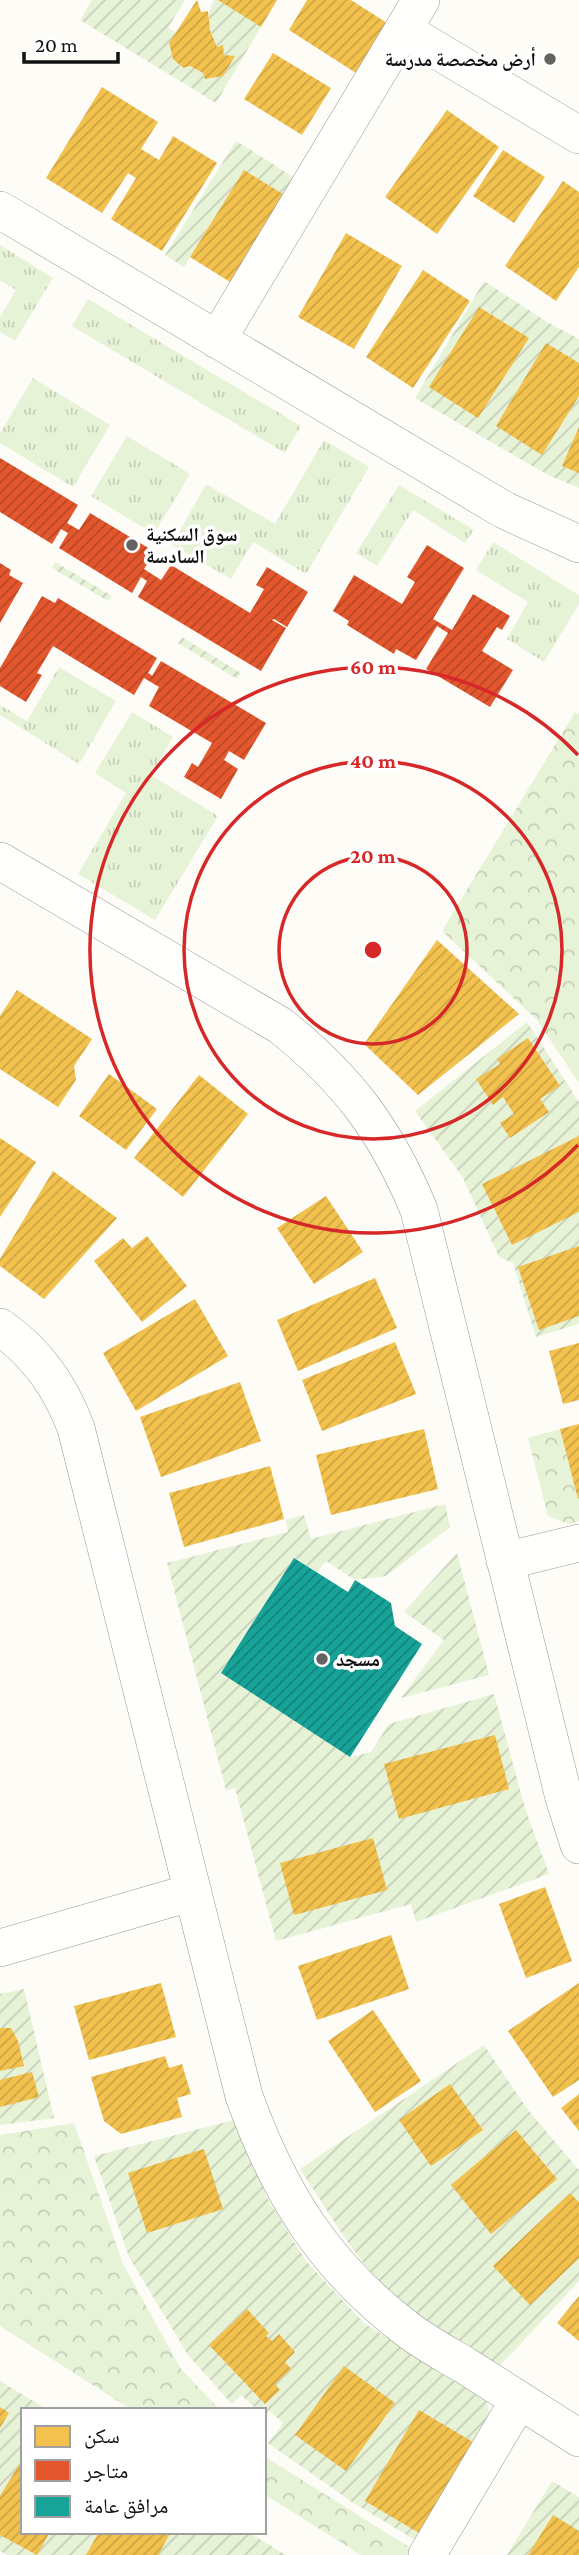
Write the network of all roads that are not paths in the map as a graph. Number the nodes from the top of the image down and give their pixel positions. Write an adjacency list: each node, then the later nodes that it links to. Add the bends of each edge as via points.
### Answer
1 (412, 15): 2 (street); 4 (street)
2 (579, 135)
3 (0, 210): 4 (street)
4 (217, 340): 5 (street, via 504,510)
5 (579, 544)
6 (0, 861): 9 (street, via 281,1026 312,1051 365,1109 398,1163 419,1210)
7 (0, 1327): 11 (street, via 50,1374 76,1428)
8 (579, 1543): 9 (street)
9 (505, 1561): 10 (street)
10 (579, 1845)
11 (193, 1892): 12 (street); 13 (street, via 244,2096 275,2174 296,2210 347,2276 377,2304 409,2330)
12 (0, 1948)
13 (519, 2400): 14 (street); 15 (street)
14 (579, 2438)
15 (427, 2555)

